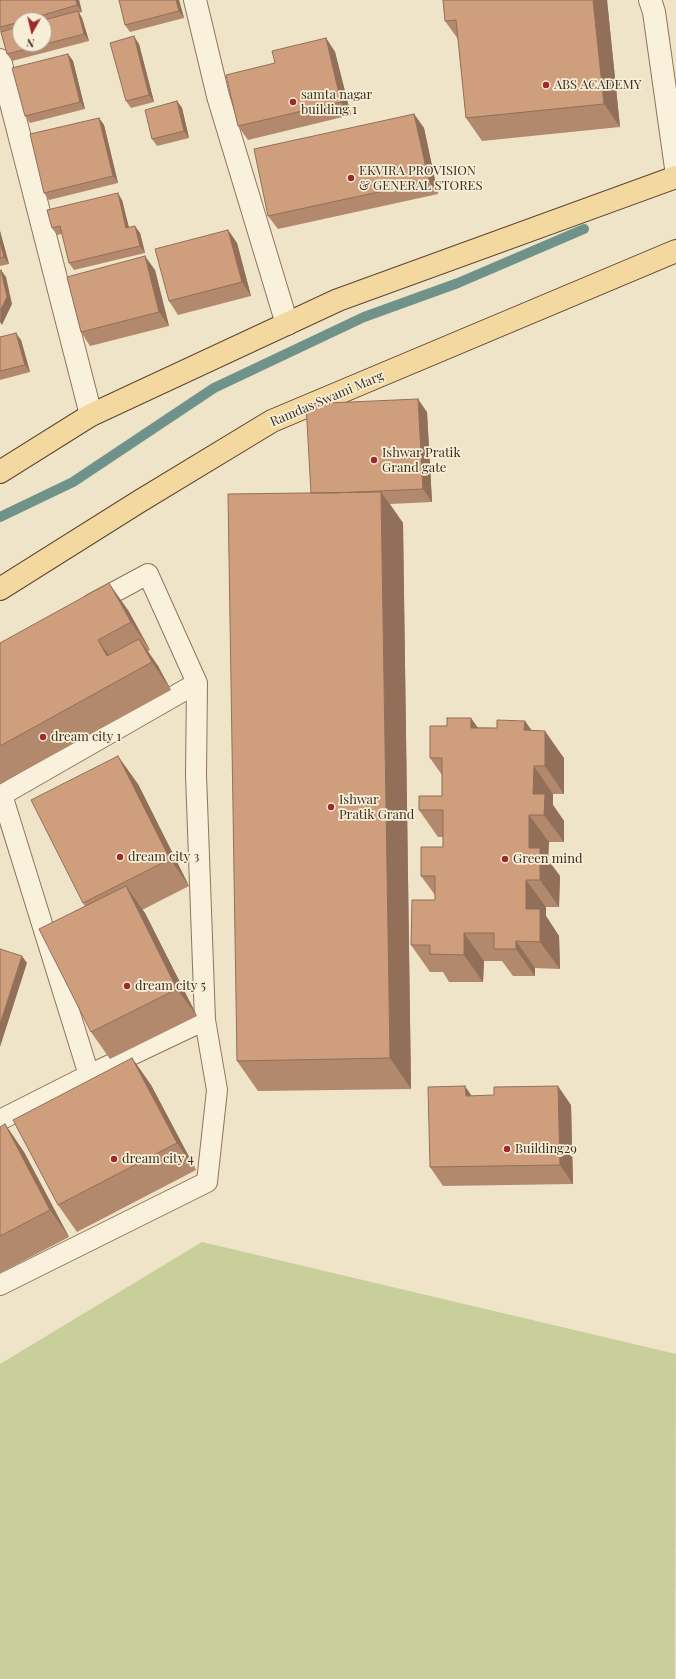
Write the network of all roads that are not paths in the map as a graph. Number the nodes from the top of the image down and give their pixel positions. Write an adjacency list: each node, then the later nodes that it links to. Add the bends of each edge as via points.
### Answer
1 (195, 0): 7 (street, via 218,96)
2 (650, 0): 4 (street, via 654,12)
3 (0, 60): 8 (street)
4 (676, 168)
5 (676, 177): 7 (main road, via 338,300)
6 (676, 251): 10 (main road, Ramdas Swami Marg, via 272,421)
7 (287, 324): 8 (main road)
8 (91, 415): 9 (main road)
9 (0, 472)
10 (0, 589)
11 (79, 611): 12 (lane, via 148,574)
12 (197, 683): 13 (lane); 14 (lane, via 196,775)
13 (1, 796): 15 (lane)
14 (205, 1020): 15 (lane); 17 (lane, via 217,1090 207,1182)
15 (89, 1076): 16 (lane)
16 (0, 1120)
17 (0, 1285)

